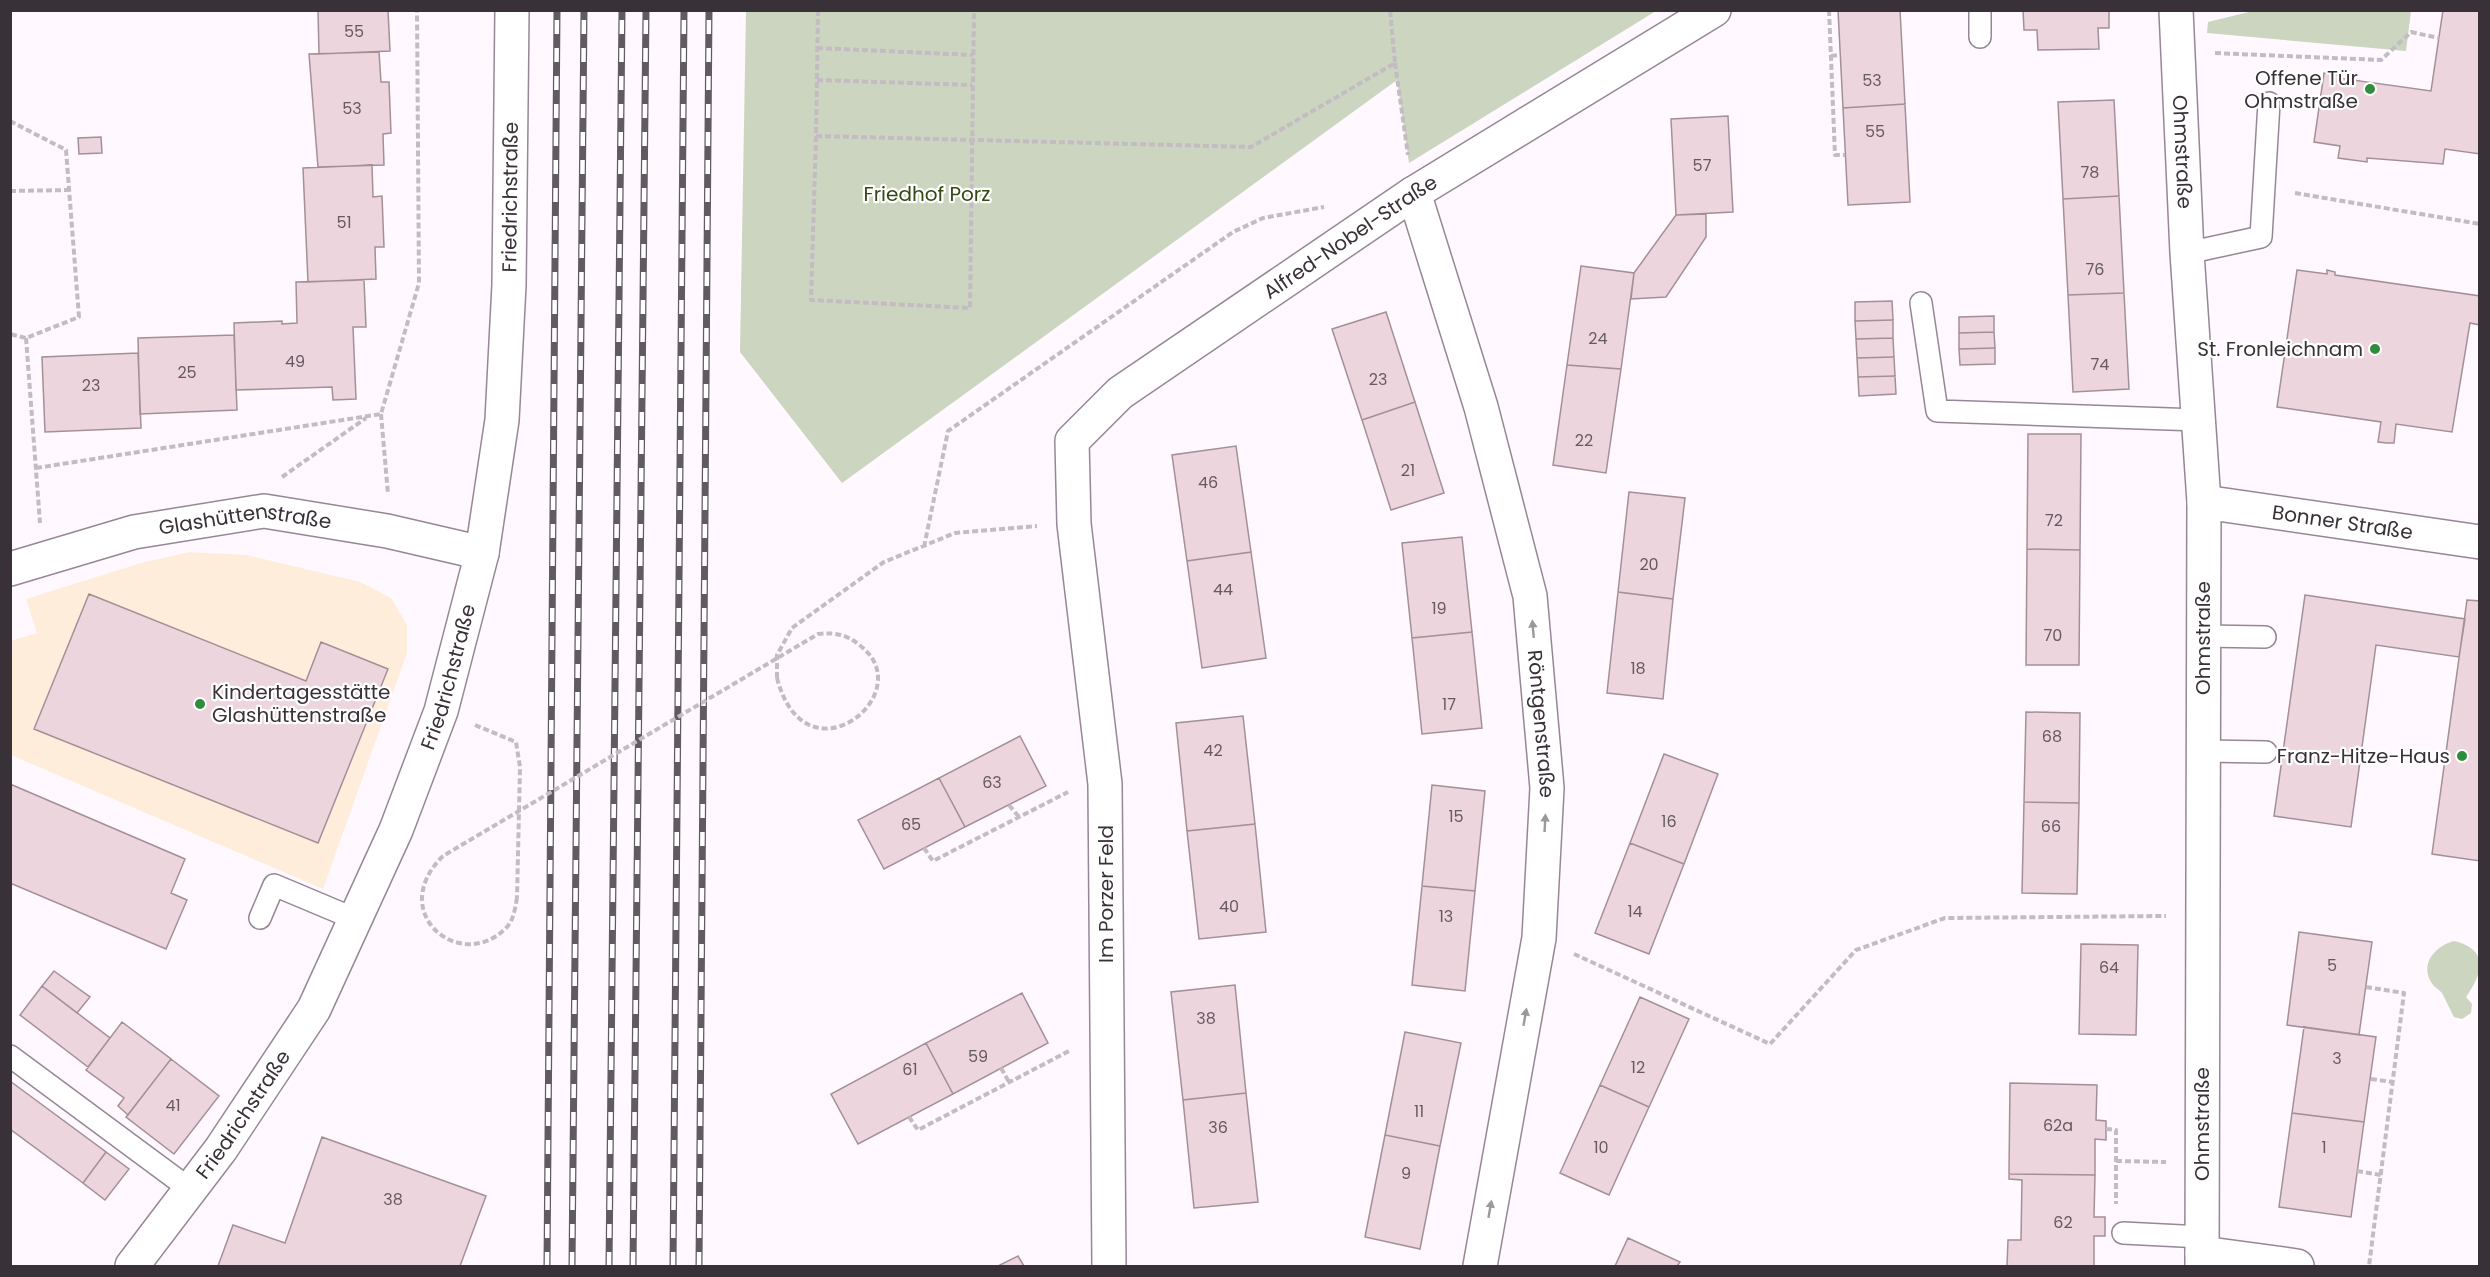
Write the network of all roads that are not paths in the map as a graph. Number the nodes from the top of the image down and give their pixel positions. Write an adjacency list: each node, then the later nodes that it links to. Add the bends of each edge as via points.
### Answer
1 (512, 10): 14 (street, Friedrichstraße, via 510,285 502,420)
2 (1714, 10): 7 (street, Alfred-Nobel-Straße)
3 (1980, 10): 5 (lane)
4 (2176, 10): 8 (street, Ohmstraße)
5 (1980, 37)
6 (2269, 103): 8 (lane, via 2261,237)
7 (1414, 193): 12 (street, Alfred-Nobel-Straße, via 1120,393 1072,441); 28 (street, Röntgenstraße, one-way to 7, via 1539,938 1547,788 1530,596 1481,407)
8 (2187, 253): 10 (street, Ohmstraße)
9 (1921, 303): 10 (lane, via 1937,411)
10 (2198, 420): 11 (street, Ohmstraße)
11 (2204, 502): 13 (street, Bonner Straße); 16 (street, Ohmstraße)
12 (1074, 524): 27 (street, Im Porzer Feld, via 1104,774)
13 (2480, 542)
14 (482, 553): 15 (street, Glashüttenstraße, via 387,531 264,511 134,532); 21 (street, Friedrichstraße, via 441,711 396,830)
15 (10, 569)
16 (2204, 636): 17 (lane); 18 (street, Ohmstraße)
17 (2265, 637)
18 (2203, 751): 19 (lane); 25 (street, Ohmstraße)
19 (2266, 752)
20 (260, 918): 21 (lane, via 274,885)
21 (355, 919): 23 (street, Friedrichstraße, via 314,1009)
22 (10, 1056): 23 (lane)
23 (191, 1190): 26 (street, Friedrichstraße)
24 (2119, 1225): 25 (lane)
25 (2202, 1252): 29 (street)
26 (132, 1266)
27 (1109, 1266)
28 (1480, 1266)
29 (2297, 1266)

